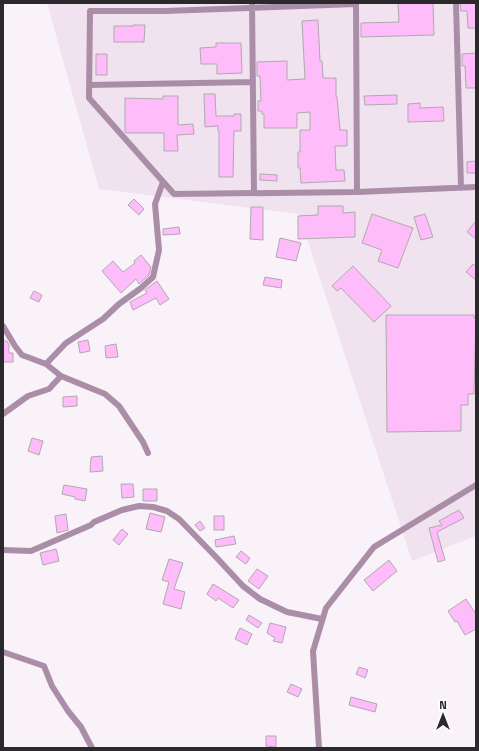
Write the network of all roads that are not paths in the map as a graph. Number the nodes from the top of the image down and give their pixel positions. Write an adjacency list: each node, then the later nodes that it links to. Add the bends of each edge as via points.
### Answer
1 (456, 3): 8 (street)
2 (356, 4): 3 (street); 9 (street)
3 (252, 5): 4 (street); 5 (street, via 165,11 90,12)
4 (253, 82): 5 (street); 10 (street)
5 (89, 85): 6 (street, via 89,98)
6 (163, 182): 10 (street, via 174,194); 12 (street, via 155,204 159,250 153,277 103,319 66,343)
7 (476, 187): 8 (street)
8 (461, 188): 9 (street)
9 (357, 192): 10 (street)
10 (254, 193)
11 (3, 326): 12 (street, via 22,355)
12 (46, 364): 13 (street)
13 (61, 376): 14 (street, via 49,388 28,396); 15 (street, via 105,394 119,406)
14 (3, 414)
15 (148, 453)
16 (476, 485): 18 (street, via 374,547 326,608)
17 (3, 550): 18 (street, via 31,551 122,510 153,506 168,511 179,519 243,586 260,599 287,612)
18 (322, 619): 21 (street, via 312,650)
19 (3, 652): 20 (street, via 44,666 52,686 81,727)
20 (92, 748)
21 (319, 748)

